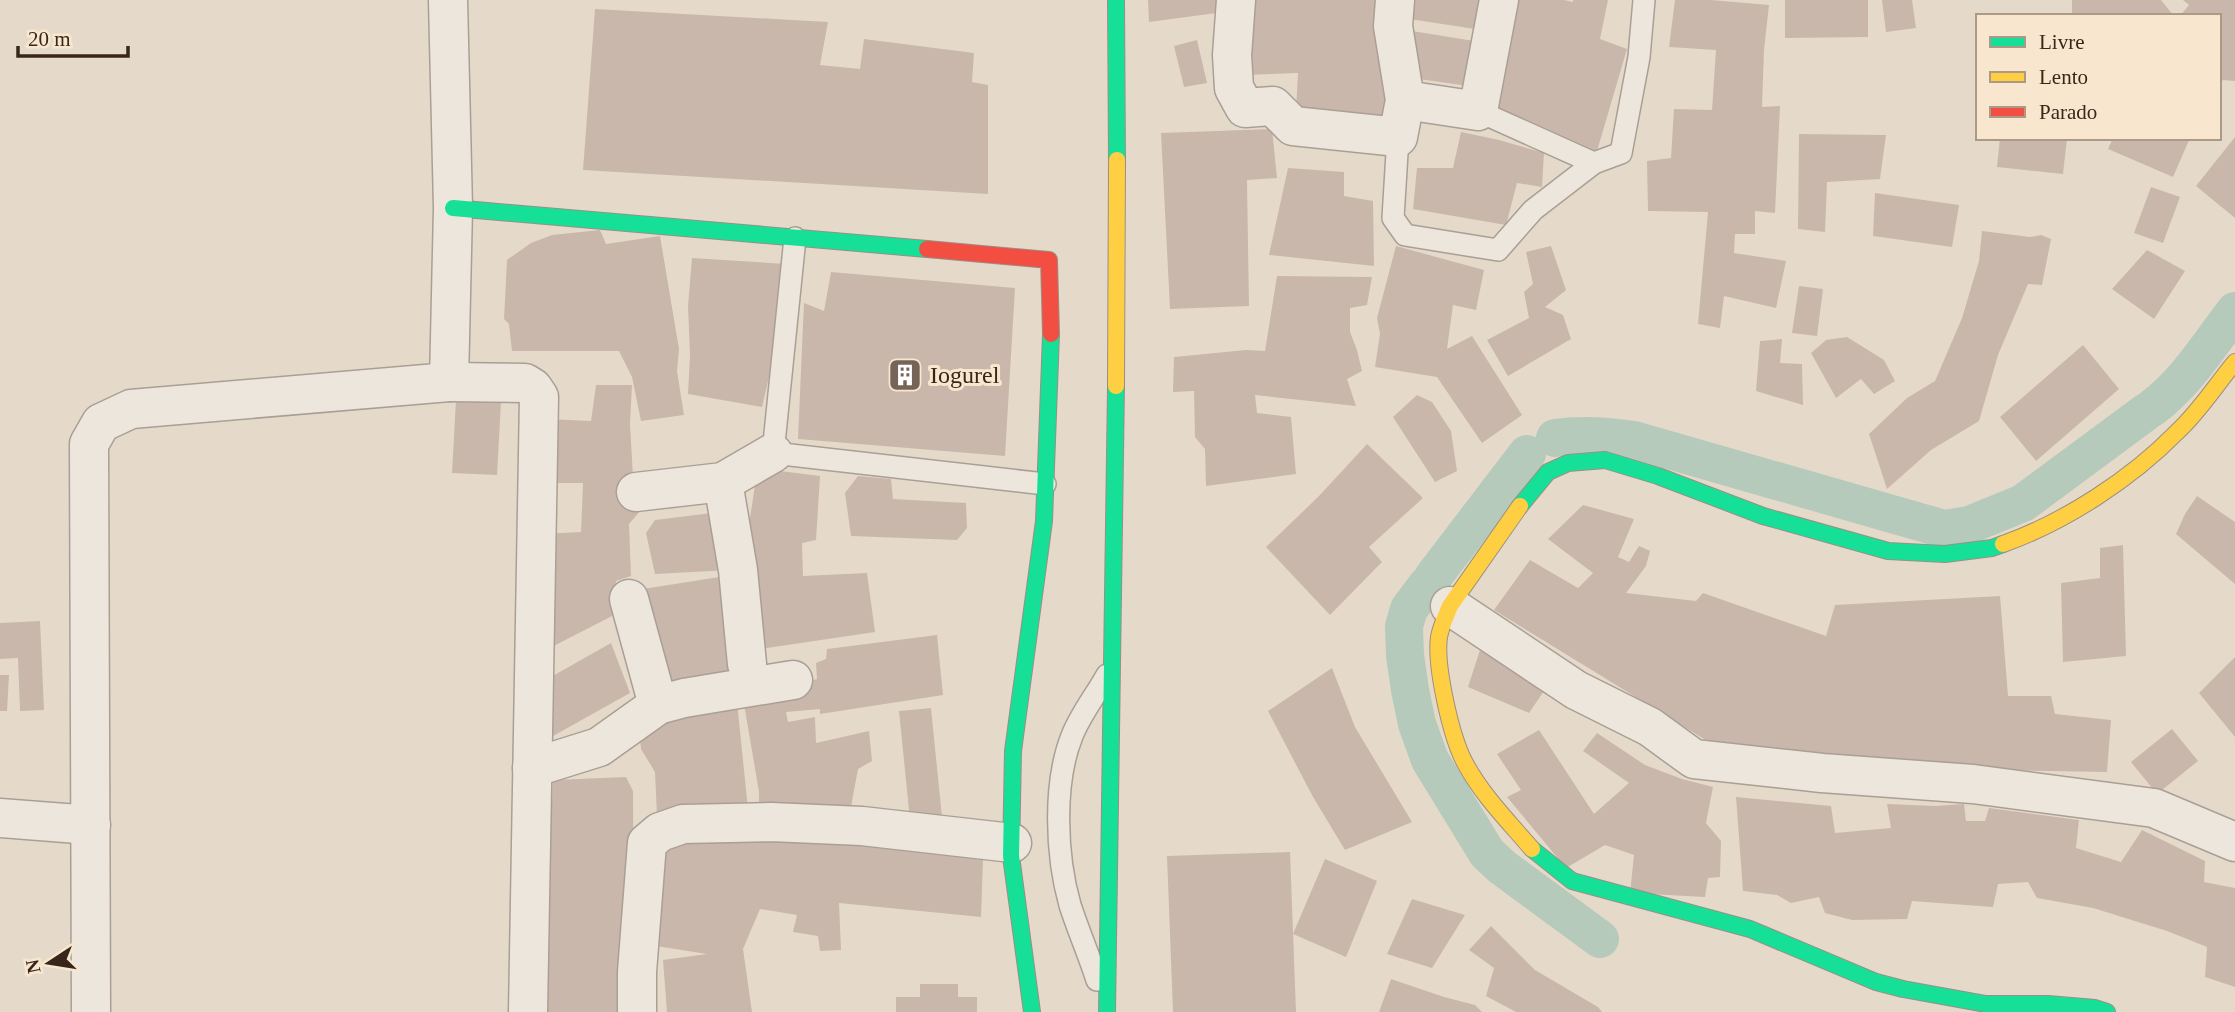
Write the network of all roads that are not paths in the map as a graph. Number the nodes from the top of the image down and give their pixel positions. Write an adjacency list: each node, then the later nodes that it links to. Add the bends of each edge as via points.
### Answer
1 (448, 0): 11 (street)
2 (1116, 0): 22 (street)
3 (1236, 0): 9 (street, via 1234,88 1245,108 1273,106 1293,126)
4 (1395, 0): 7 (street, via 1393,26)
5 (1499, 0): 8 (street)
6 (1644, 0): 10 (lane, via 1639,57 1621,153)
7 (1405, 100): 8 (street); 9 (street)
8 (1478, 111): 10 (lane)
9 (1398, 137): 10 (lane, via 1393,218 1405,235 1498,250 1533,209)
10 (1594, 163)
11 (453, 208): 12 (street); 14 (street)
12 (795, 238): 15 (lane); 17 (street, via 1049,260)
13 (2235, 362): 20 (street, via 2179,431 2138,468 2083,506 1992,548 1945,554 1888,551 1763,516 1622,464 1588,460 1548,472)
14 (449, 382): 25 (street, via 525,383 539,397); 27 (street, via 131,410 102,423 89,444)
15 (773, 453): 16 (street); 17 (lane)
16 (723, 482): 18 (street); 21 (street)
17 (1045, 484): 28 (street, via 1013,751)
18 (636, 492)
19 (629, 599): 24 (street)
20 (1451, 606): 29 (street, via 1576,690 1650,727 1694,759 1973,784 2154,808); 35 (street, via 1442,624 1438,664 1465,762 1535,852 1572,881 1749,929 1875,982 1903,989 1986,1004 2048,1004)
21 (747, 664)
22 (1113, 665): 34 (street); 34 (lane, via 1072,734 1061,775 1060,819 1070,904)
23 (793, 680): 24 (street)
24 (658, 705): 25 (street, via 599,747)
25 (532, 768): 31 (street)
26 (0, 818): 27 (street)
27 (91, 825): 30 (street)
28 (1012, 842): 32 (street, via 862,826 771,822 683,824 660,832 647,843); 33 (street)
29 (2235, 842)
30 (91, 1012)
31 (528, 1012)
32 (637, 1012)
33 (1032, 1012)
34 (1107, 1012)
35 (2107, 1012)

